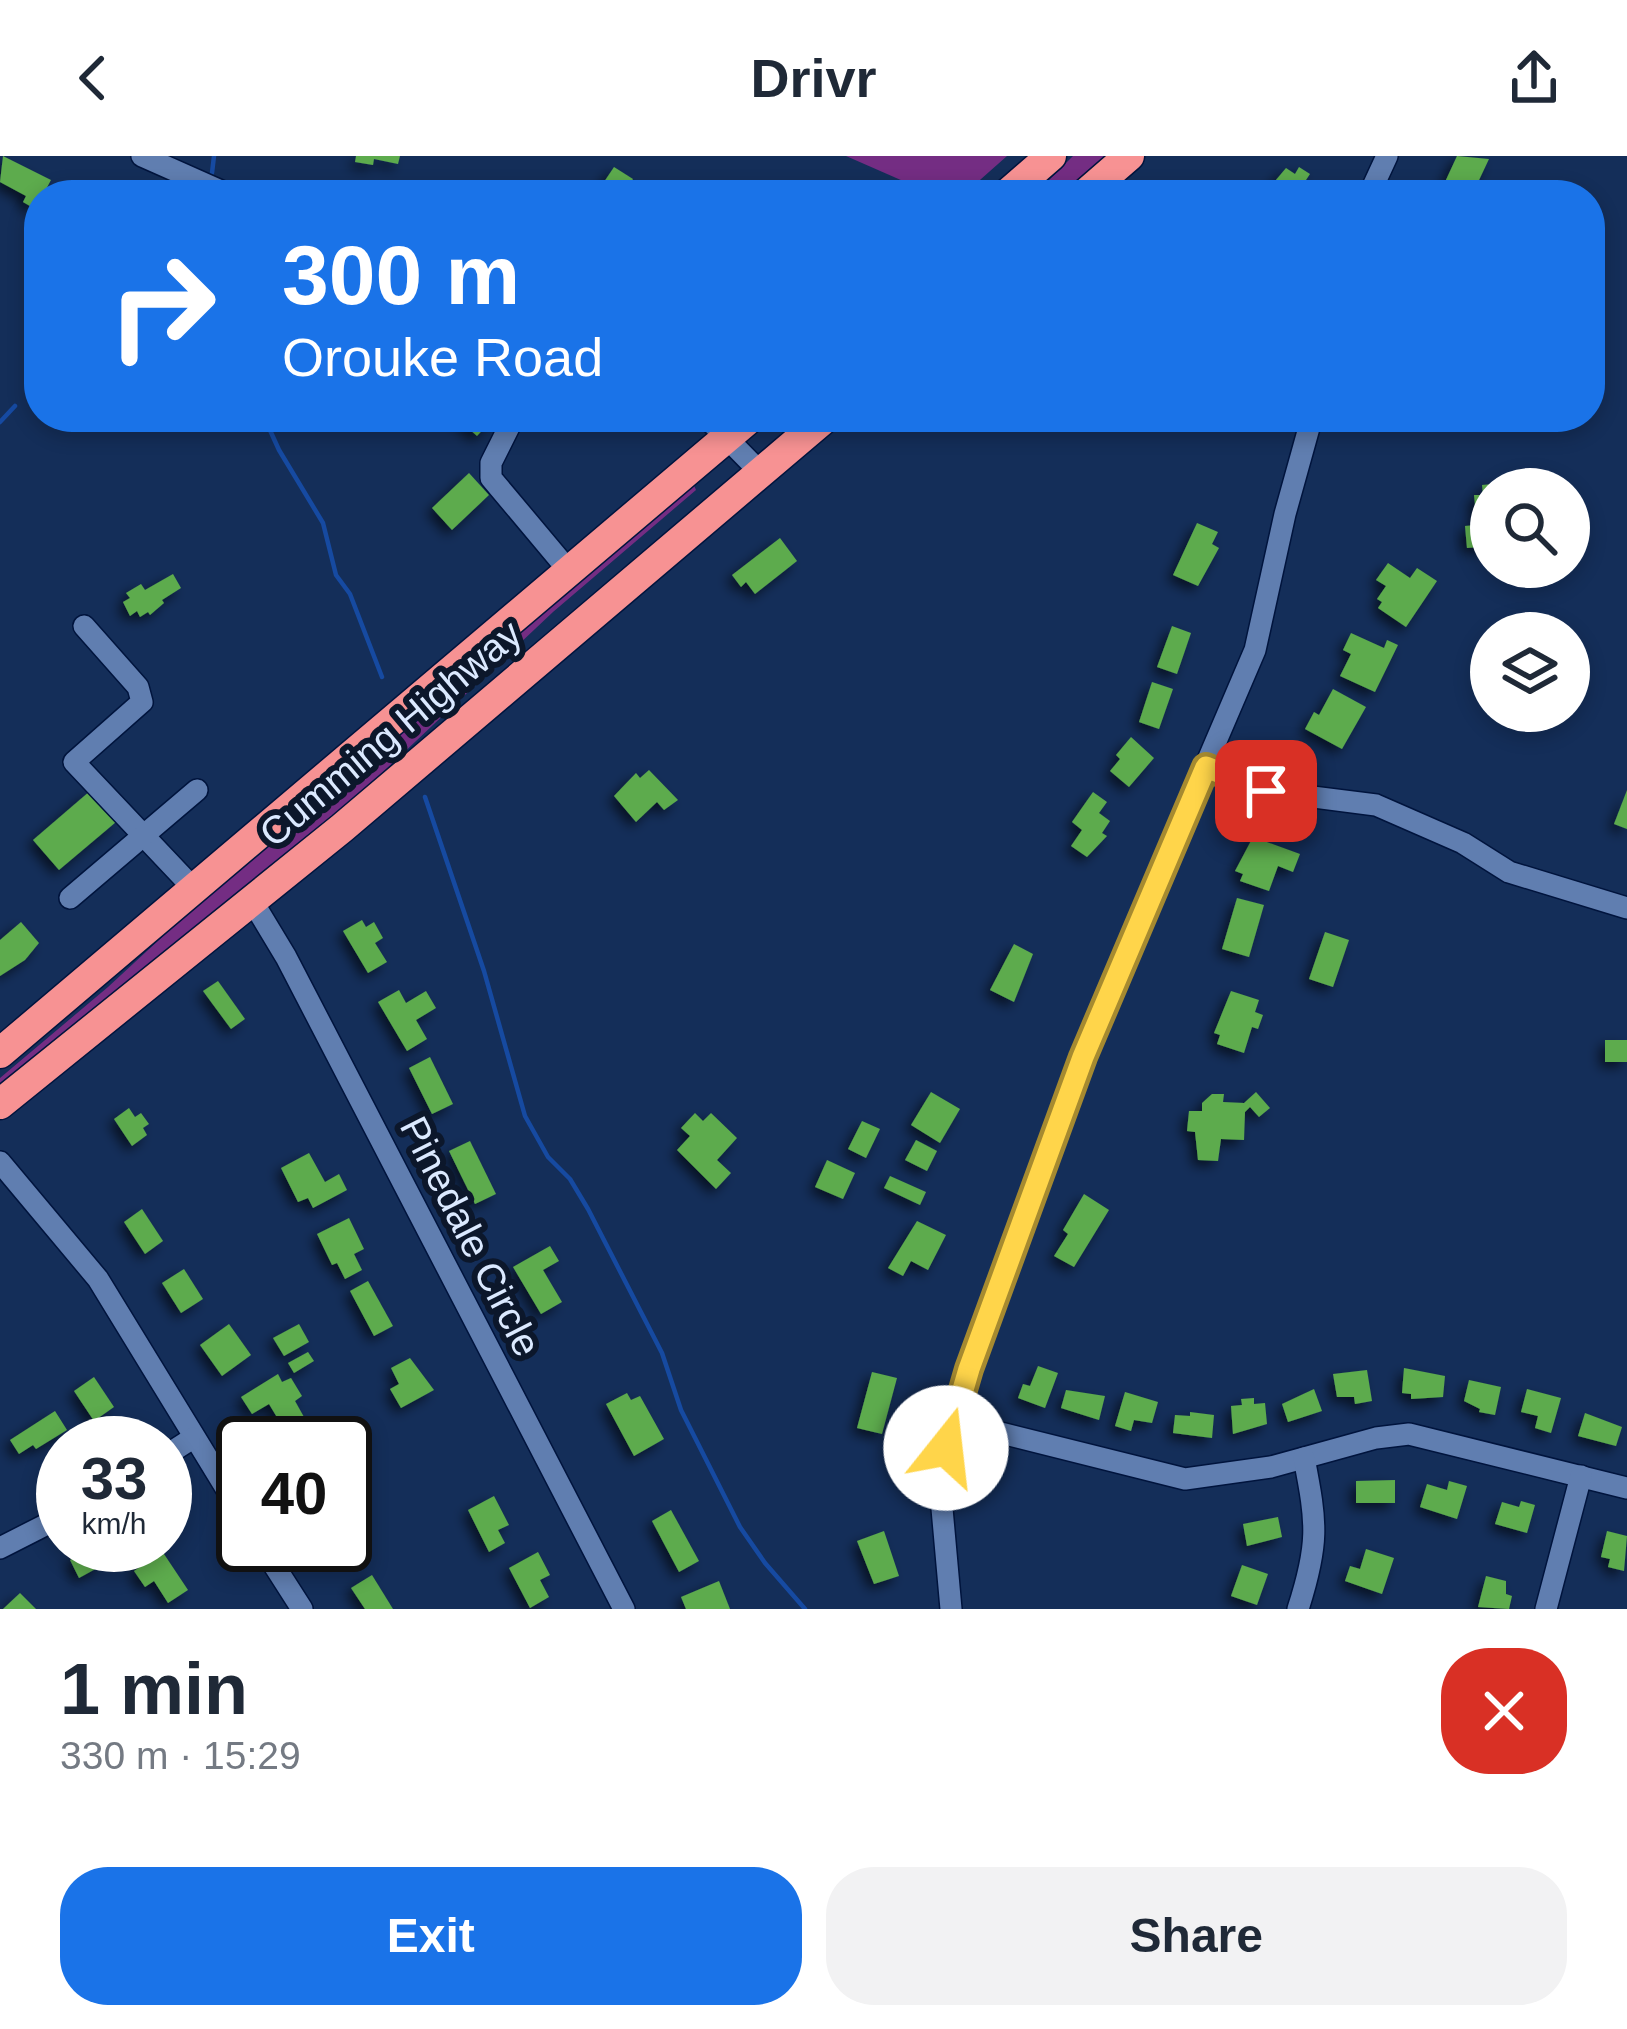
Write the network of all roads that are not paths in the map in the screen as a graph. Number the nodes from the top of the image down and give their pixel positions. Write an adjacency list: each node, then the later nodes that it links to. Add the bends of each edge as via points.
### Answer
1 (142, 156): 4 (street)
2 (1051, 156): 5 (highway)
3 (1130, 156): 6 (highway)
4 (196, 180)
5 (1023, 180)
6 (1102, 180)
7 (506, 432): 13 (street, via 491,478)
8 (719, 432): 13 (highway, Cumming Highway)
9 (733, 432): 12 (street)
10 (809, 432): 12 (highway, Cumming Highway)
11 (1308, 432): 15 (street, via 1255,650)
12 (761, 473): 20 (highway, Cumming Highway)
13 (569, 571): 18 (highway, Cumming Highway)
14 (83, 626): 17 (street, via 138,687 142,702 74,762)
15 (1206, 767): 21 (street, via 1266,791 1376,806 1508,872); 25 (street, via 1098,1017)
16 (196, 790): 17 (street)
17 (143, 837): 18 (street); 19 (street)
18 (195, 890): 22 (highway, Cumming Highway)
19 (70, 898)
20 (251, 899): 23 (highway, Cumming Highway); 35 (street, Pinedale Circle)
21 (1627, 908)
22 (0, 1053)
23 (0, 1104)
24 (0, 1162): 26 (street, via 98,1279)
25 (952, 1421): 27 (street, via 1185,1479); 36 (street, via 939,1475)
26 (194, 1438): 28 (street)
27 (1304, 1458): 29 (street, via 1409,1434); 37 (street, via 1316,1522)
28 (216, 1473)
29 (1582, 1476): 30 (street); 38 (street)
30 (1627, 1488)
31 (36, 1530): 32 (street)
32 (0, 1548)
33 (278, 1572): 34 (street)
34 (302, 1609)
35 (624, 1609)
36 (951, 1609)
37 (1298, 1609)
38 (1546, 1609)

